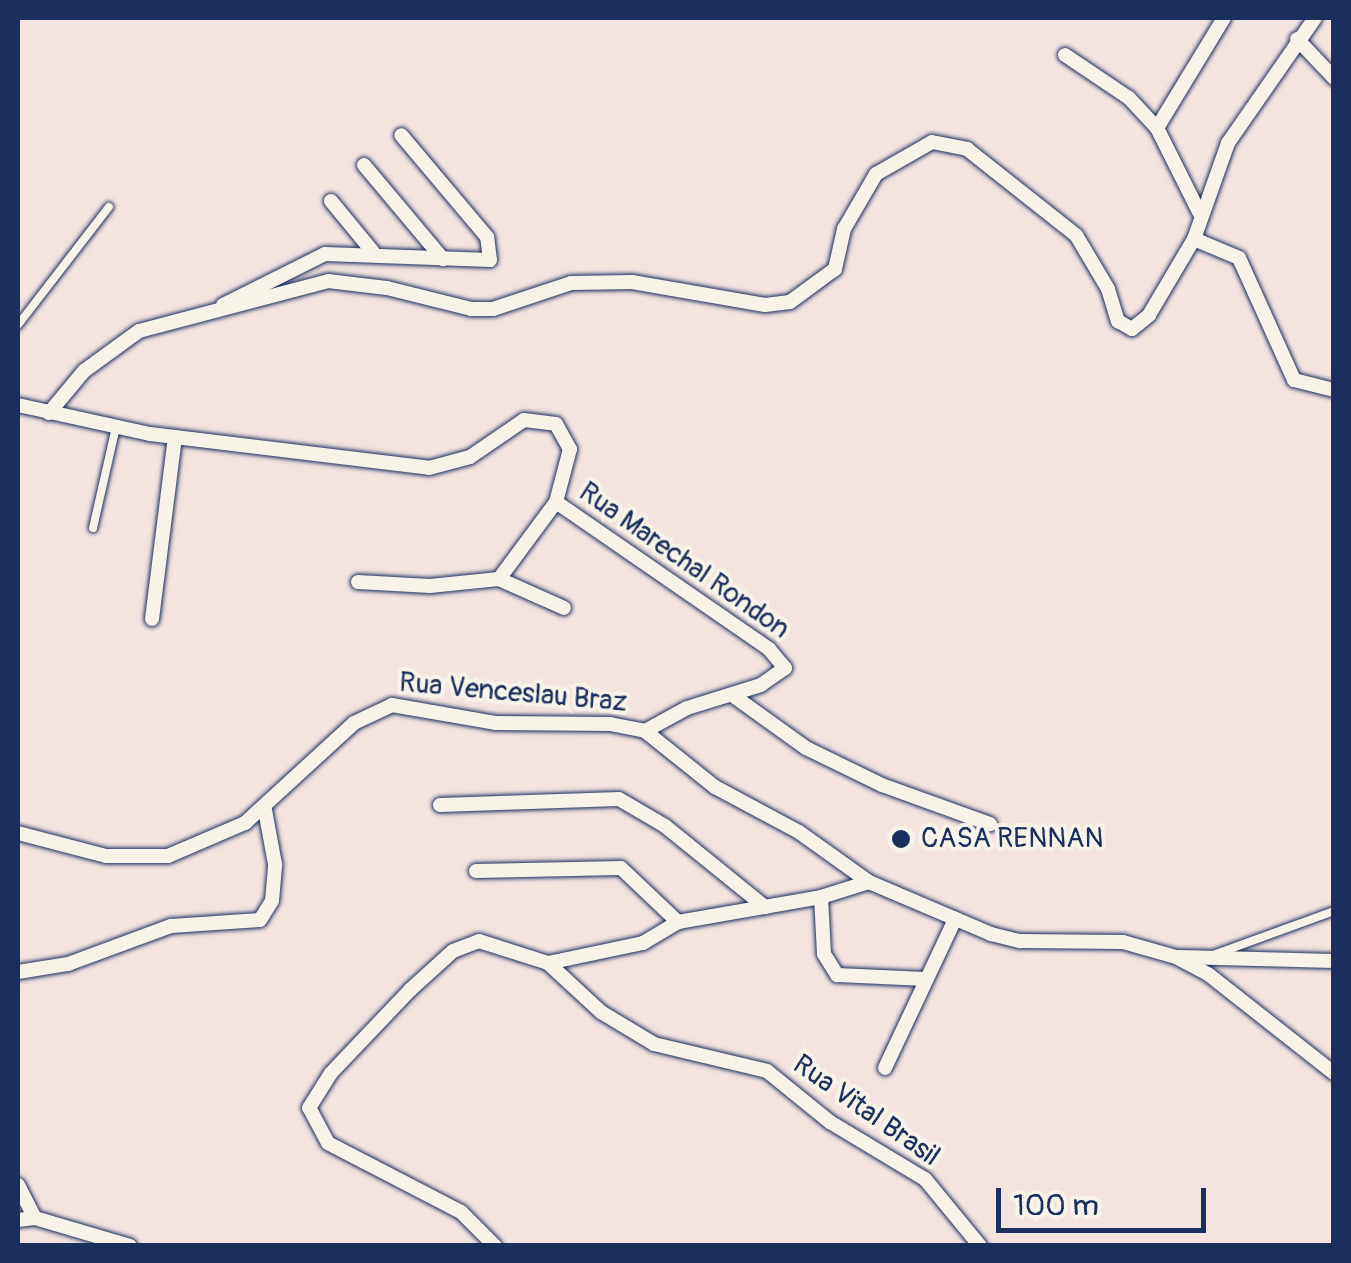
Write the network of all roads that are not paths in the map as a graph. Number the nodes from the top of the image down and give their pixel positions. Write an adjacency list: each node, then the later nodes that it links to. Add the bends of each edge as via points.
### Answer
1 (1224, 18): 6 (street)
2 (1315, 18): 3 (street)
3 (1297, 40): 5 (street); 11 (street, via 1228,143)
4 (1065, 56): 6 (street, via 1129,98)
5 (1334, 78)
6 (1157, 128): 11 (street)
7 (401, 134): 14 (street, via 493,251 487,262)
8 (364, 165): 14 (street)
9 (331, 201): 13 (street)
10 (109, 207): 16 (lane)
11 (1200, 212): 12 (street)
12 (1194, 239): 15 (street, via 1150,315 1125,328 1076,235 966,149 932,142 876,174 844,229 835,269 790,302 765,304 632,282 571,282 494,309 471,309 328,281); 17 (street, via 1239,258 1294,380)
13 (373, 252): 14 (street); 15 (street, via 326,254 290,267)
14 (443, 259)
15 (214, 310): 19 (street, via 139,331 84,371)
16 (18, 325)
17 (1334, 390)
18 (18, 405): 19 (street, Rua Marechal Rondon)
19 (49, 413): 20 (street, Rua Marechal Rondon)
20 (116, 427): 21 (street, Rua Marechal Rondon); 23 (lane)
21 (174, 438): 22 (street, Rua Marechal Rondon, via 429,468 470,457 524,420 541,420 567,434 570,449); 27 (street)
22 (556, 502): 24 (street); 28 (street, Rua Marechal Rondon, via 782,660 779,676)
23 (93, 528)
24 (499, 579): 25 (street, via 430,586); 26 (street)
25 (358, 582)
26 (564, 608)
27 (152, 620)
28 (735, 697): 29 (street, Rua Marechal Rondon, via 687,708); 32 (street, via 806,748 882,785)
29 (645, 730): 31 (street, Rua Venceslau Braz, via 496,723 392,705 354,723); 35 (street, Rua Venceslau Braz, via 715,787 799,832)
30 (440, 805): 36 (street, via 619,799 665,826)
31 (264, 810): 33 (street, Rua Venceslau Braz, via 215,838 151,859 106,856); 47 (street, via 276,864 272,900 260,920 171,926 68,964)
32 (990, 824)
33 (18, 833)
34 (476, 871): 42 (street, via 621,868)
35 (869, 882): 37 (street); 41 (street, Rua Venceslau Braz)
36 (732, 883): 38 (street); 40 (street)
37 (820, 898): 38 (street); 48 (street, via 824,954 837,976)
38 (765, 907): 40 (street)
39 (1334, 911): 43 (lane, Rua Venceslau Braz)
40 (728, 914): 42 (street)
41 (955, 919): 44 (street, Rua Venceslau Braz, via 1006,940 1123,942); 48 (street)
42 (678, 922): 46 (street, via 632,947)
43 (1216, 954): 44 (street, Rua Venceslau Braz); 45 (street, Rua Venceslau Braz)
44 (1176, 957): 50 (street, Rua Venceslau Braz, via 1208,974)
45 (1334, 961)
46 (548, 963): 55 (street, Rua Vital Brasil, via 495,942 453,951 350,1052 309,1108 328,1142 460,1212); 56 (street, Rua Vital Brasil, via 635,1035 675,1052 767,1071 830,1122 925,1180)
47 (18, 972)
48 (925, 979): 49 (street)
49 (886, 1068)
50 (1334, 1073)
51 (18, 1186): 52 (street)
52 (34, 1218): 53 (street); 54 (street)
53 (18, 1220)
54 (130, 1246)
55 (495, 1246)
56 (980, 1246)

